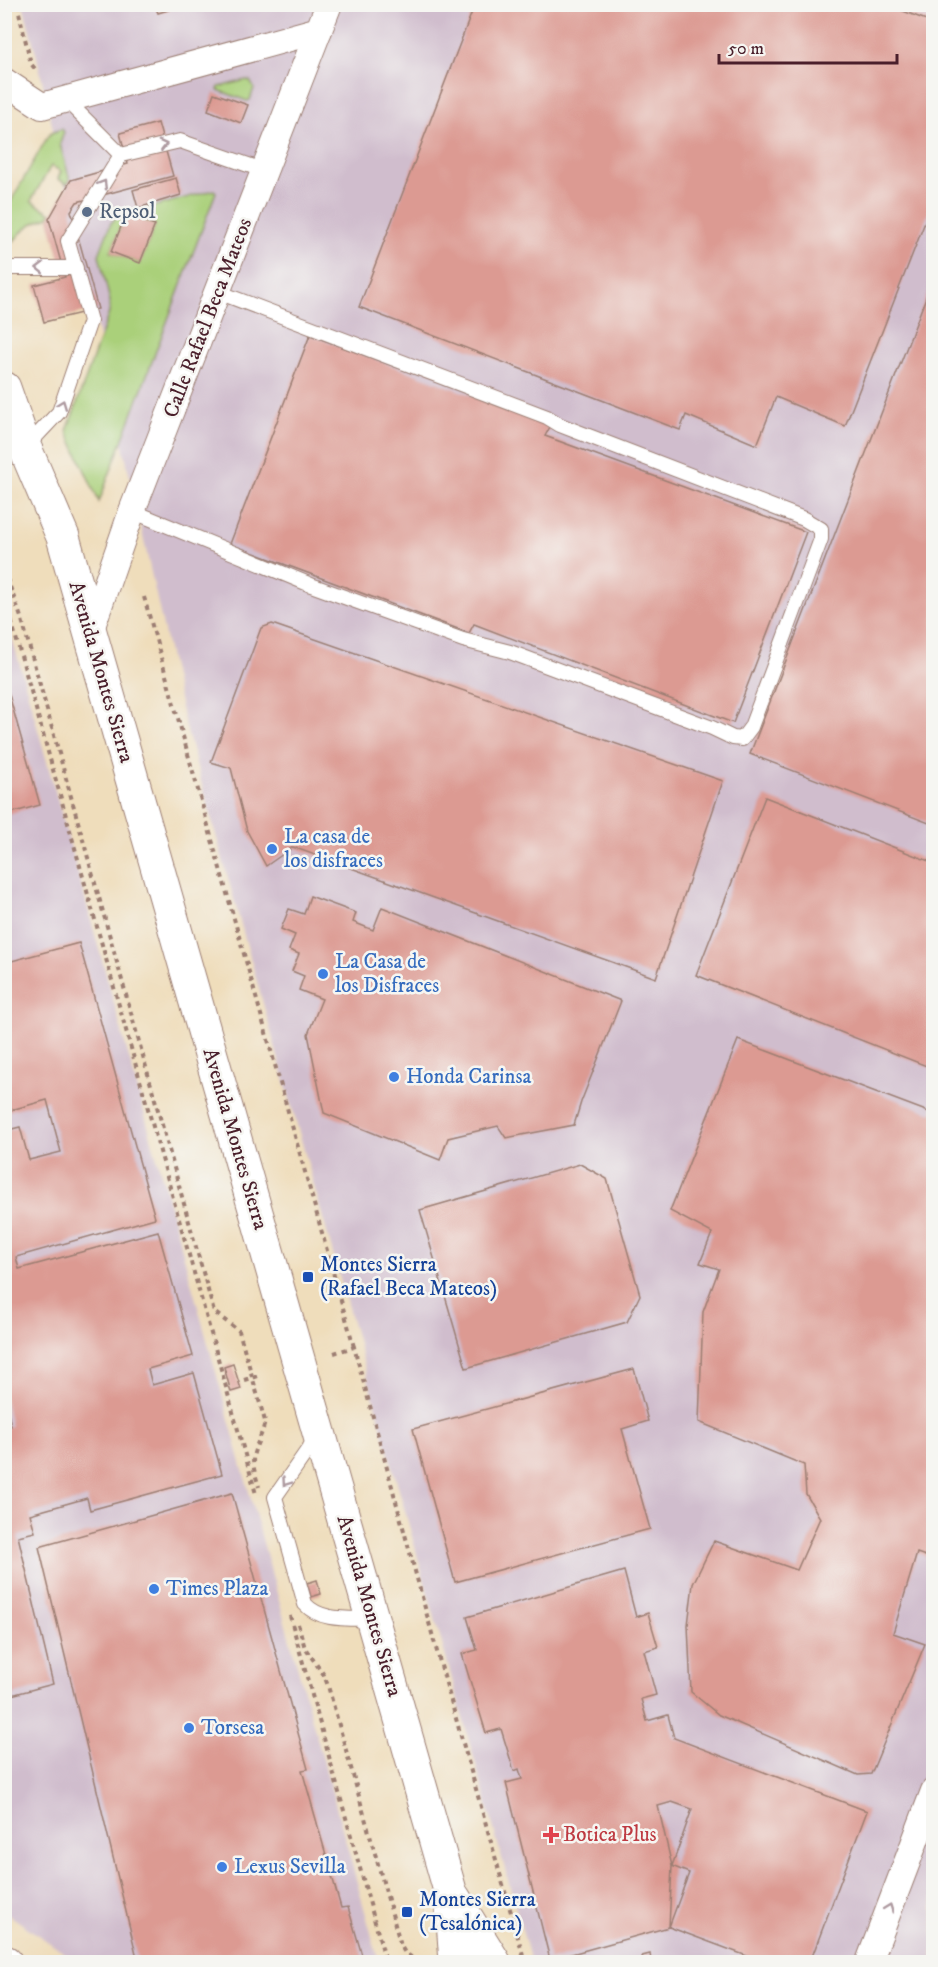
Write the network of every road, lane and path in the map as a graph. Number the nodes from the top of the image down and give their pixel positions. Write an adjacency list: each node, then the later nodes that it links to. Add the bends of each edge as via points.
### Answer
1 (16, 4): 4 (path, via 31,64)
2 (329, 4): 3 (street, Calle Rafael Beca Mateos)
3 (319, 30): 6 (street); 8 (street, Calle Rafael Beca Mateos)
4 (41, 74)
5 (4, 81): 6 (street)
6 (54, 103): 7 (lane)
7 (121, 155): 8 (lane, one-way to 8, via 180,141); 10 (lane, one-way to 7, via 68,241)
8 (265, 171): 11 (street, Calle Rafael Beca Mateos)
9 (4, 267): 10 (lane, one-way to 9)
10 (76, 268): 13 (lane, one-way to 10, via 59,412 90,321)
11 (218, 292): 14 (street, Calle Rafael Beca Mateos); 14 (lane, via 548,417 579,433 804,519 821,529 821,539 750,727 742,739 733,738 510,652 463,640 311,585)
12 (4, 388): 13 (main road, Avenida Montes Sierra)
13 (25, 448): 18 (main road, Avenida Montes Sierra, via 63,537)
14 (132, 512): 18 (street, Calle Rafael Beca Mateos)
15 (4, 570): 22 (path, via 22,620 214,1312 239,1331)
16 (4, 595): 22 (path, via 260,1498 253,1462 265,1421)
17 (144, 597): 19 (path)
18 (90, 632): 24 (main road, Avenida Montes Sierra)
19 (354, 1347): 20 (path); 34 (path)
20 (334, 1353)
21 (261, 1374): 22 (path)
22 (253, 1377): 23 (path)
23 (244, 1380)
24 (319, 1433): 27 (main road, Avenida Montes Sierra); 27 (lane, one-way to 27, via 275,1497 305,1604 312,1612 335,1618)
25 (288, 1609): 30 (path)
26 (296, 1618): 31 (path, via 305,1648 328,1686 401,1946)
27 (372, 1619): 29 (main road, Avenida Montes Sierra)
28 (933, 1791): 35 (street, one-way to 28)
29 (451, 1894): 32 (main road, Avenida Montes Sierra); 33 (main road, Avenida Montes Sierra)
30 (386, 1962)
31 (419, 1962)
32 (456, 1962)
33 (494, 1962)
34 (525, 1962)
35 (869, 1962)

